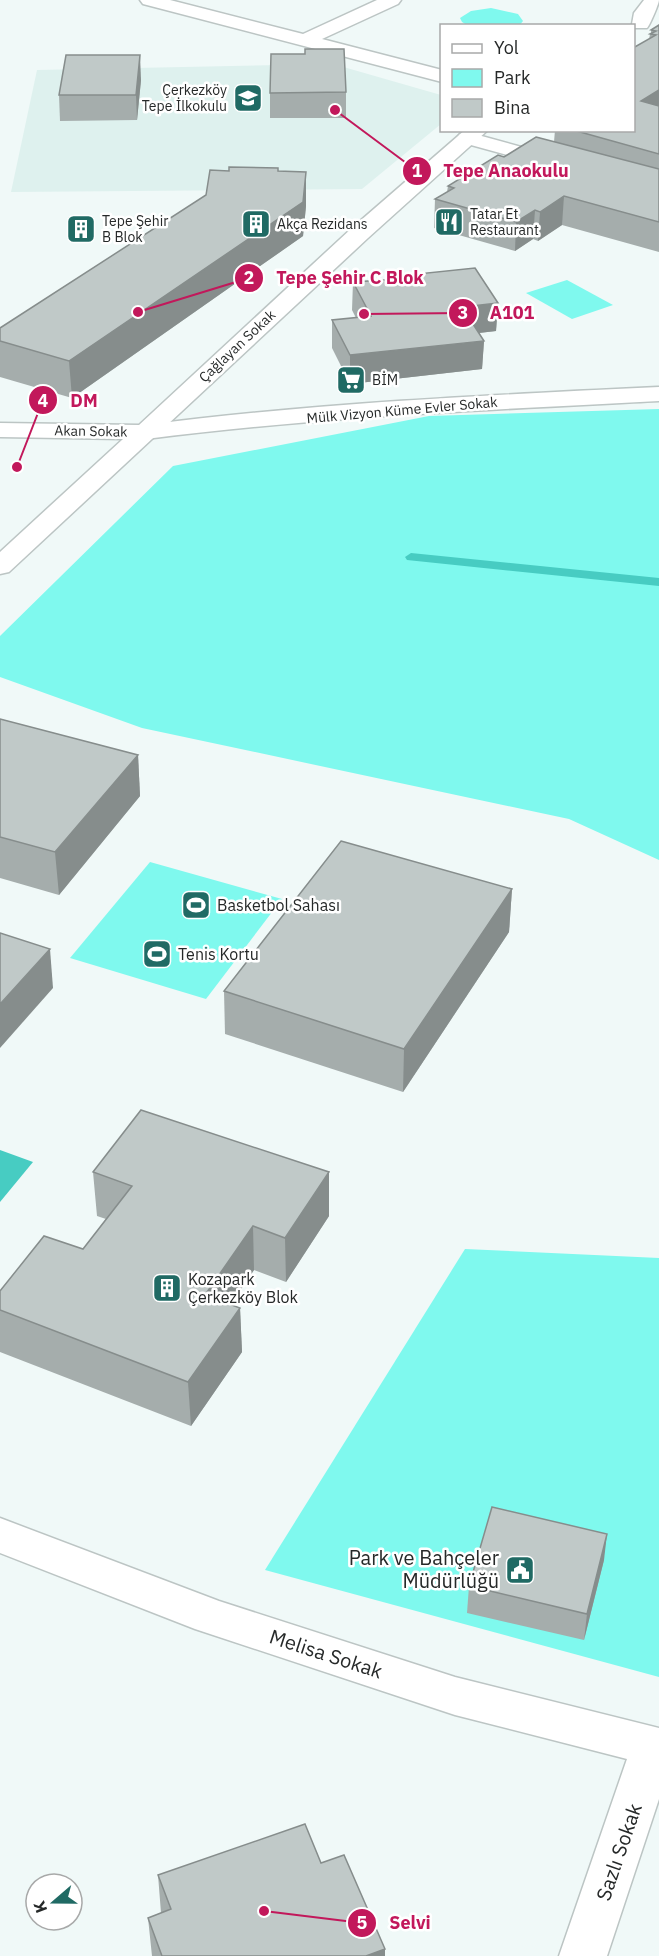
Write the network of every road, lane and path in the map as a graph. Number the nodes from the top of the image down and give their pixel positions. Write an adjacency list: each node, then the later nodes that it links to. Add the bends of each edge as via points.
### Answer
1 (149, 0): 5 (street)
2 (392, 0): 5 (street)
3 (654, 0): 4 (street, via 644,13)
4 (644, 24)
5 (304, 41): 6 (street)
6 (440, 76)
7 (473, 134): 8 (street); 11 (street, Çağlayan Sokak)
8 (580, 169)
9 (659, 394): 11 (street, Mülk Vizyon Küme Evler Sokak, via 518,400 215,423)
10 (0, 430): 11 (street, Akan Sokak)
11 (146, 432): 12 (street, Çağlayan Sokak)
12 (0, 566)
13 (0, 1535): 14 (street, Melisa Sokak, via 210,1616 433,1689)
14 (657, 1748): 15 (street, Sazlı Sokak)
15 (583, 1956)

